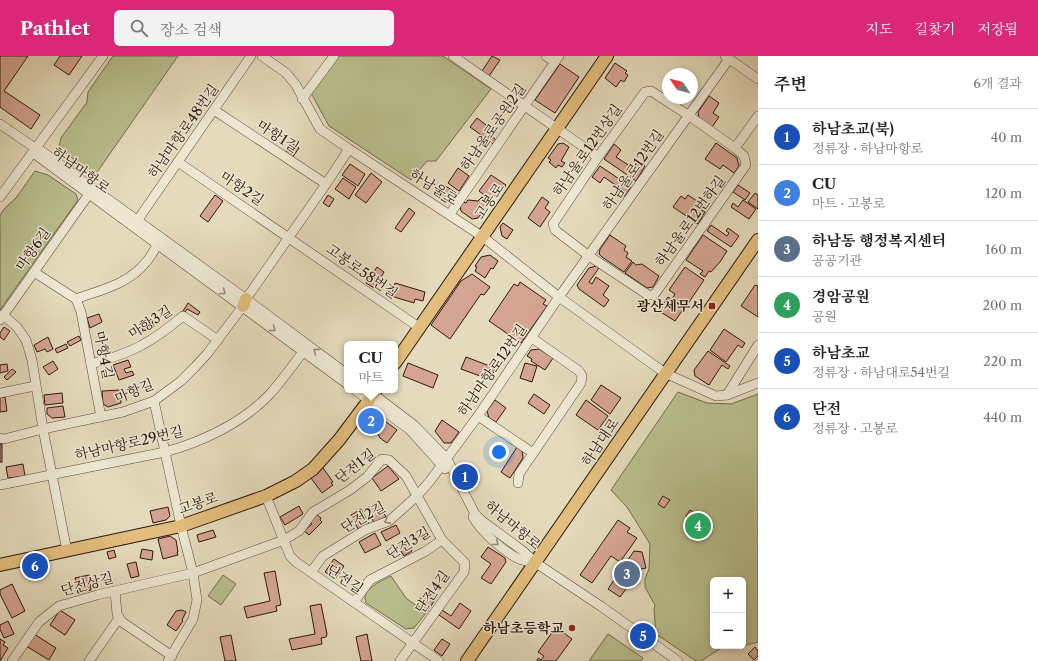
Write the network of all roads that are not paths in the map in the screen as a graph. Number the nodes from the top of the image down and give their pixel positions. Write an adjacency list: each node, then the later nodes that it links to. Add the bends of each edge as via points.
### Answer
1 (103, 56): 18 (street)
2 (251, 56): 13 (street, 하남마항로48번길)
3 (262, 56): 11 (street, 하남울로, via 286,73 296,85)
4 (334, 56): 11 (street)
5 (453, 56): 12 (street)
6 (546, 56): 9 (street)
7 (607, 56): 17 (main road, 고봉로)
8 (727, 57): 10 (street); 14 (street, 하남울로12번길)
9 (557, 59): 12 (street, 하남울로공원2길)
10 (758, 79)
11 (302, 99): 20 (street, 하남울로, via 320,129)
12 (524, 106): 17 (street); 26 (street, 하남울로공원2길)
13 (214, 110): 22 (street, 하남마항로48번길); 23 (street, 마항1길)
14 (688, 115): 19 (street, 하남울로12번하길); 21 (street, 하남울로12번상길, via 651,91 645,92); 32 (street, 하남울로12번길)
15 (758, 116): 19 (street)
16 (0, 124): 18 (street)
17 (556, 129): 21 (street); 28 (main road, 고봉로)
18 (35, 148): 24 (street, 하남마항로, via 36,155); 25 (street); 27 (street, 하남마항로)
19 (735, 148): 32 (street, 하남울로12번하길, via 744,156 745,168 654,295 648,295)
20 (349, 149): 23 (street, 마항길); 26 (street, 하남울로)
21 (598, 157): 32 (street, 하남울로12번상길, via 552,224 555,230)
22 (178, 162): 27 (street, 하남마항로48번길); 29 (street, 마항2길)
23 (326, 184): 29 (street, 마항길)
24 (89, 194): 31 (street, 하남마항로); 33 (street, 마항6길)
25 (0, 197)
26 (450, 214): 28 (street, 하남울로)
27 (137, 221): 36 (street, 하남마항로)
28 (483, 237): 34 (street, 하남울로); 38 (main road, 고봉로)
29 (289, 238): 36 (street, 마항길); 38 (street, 고봉로58번길)
30 (758, 240): 46 (main road, 하남대로)
31 (158, 244): 35 (street, via 146,263 128,278); 36 (street, 하남마항로, one-way to 36)
32 (589, 256): 34 (street, 하남울로12번길)
33 (34, 272): 35 (street); 37 (street, 마항6길)
34 (559, 297): 39 (street, 하남마항로12번길); 46 (street, 하남울로)
35 (76, 299): 44 (street, 마항4길)
36 (244, 302): 40 (street, 마항길); 42 (street, 하남마항로, one-way to 42); 45 (street, 하남마항로, one-way to 36)
37 (2, 318): 49 (street, via 17,327 26,340 32,360)
38 (420, 328): 43 (main road, 고봉로)
39 (532, 338): 54 (street, 하남마항로12번길); 59 (street, via 582,376 581,383)
40 (218, 340): 44 (street, 마항3길, via 183,316 142,345); 53 (street, 마항길, via 181,381)
41 (758, 345): 52 (street)
42 (303, 352): 47 (street, 하남마항로); 58 (street, 하남마항로29번길, via 269,395 246,414 214,434)
43 (398, 359)
44 (91, 364): 55 (street, 마항4길)
45 (344, 372)
46 (665, 373): 52 (street, 하남울로, via 716,396); 70 (main road, 하남대로)
47 (344, 382)
48 (758, 383): 52 (street)
49 (35, 386): 50 (street); 56 (street)
50 (0, 393)
51 (371, 394): 60 (street, 하남마항로, via 414,425); 64 (main road, 고봉로, via 340,440 312,469)
52 (727, 395)
53 (154, 401): 55 (street, 마항길); 58 (street)
54 (478, 416): 59 (street); 60 (street, 하남마항로12번길)
55 (101, 417): 56 (street, 마항길)
56 (43, 428): 57 (street, 마항길); 61 (street)
57 (0, 438)
58 (165, 452): 61 (street, 하남마항로29번길); 66 (street)
59 (533, 453): 62 (street, via 519,474)
60 (445, 462): 65 (street, 단전2길); 70 (street, 하남마항로, via 475,514)
61 (52, 475): 63 (street, 하남마항로29번길); 69 (street)
62 (518, 483)
63 (0, 485)
64 (266, 496): 66 (main road, 고봉로); 67 (street, 단전길)
65 (417, 496): 67 (street, 단전1길, via 406,476 389,460 382,460 367,477 313,512 299,531); 68 (street, 단전3길); 72 (street, 단전2길, one-way to 72, via 389,521 365,530 323,556)
66 (181, 526): 69 (main road, 고봉로); 73 (street)
67 (284, 540): 72 (street, 단전길, via 290,556); 73 (street, 단전1길)
68 (442, 540): 75 (street, 단전3길, via 370,580); 77 (street, 단전4길, via 465,563 464,572)
69 (67, 551): 71 (main road, 고봉로)
70 (536, 563): 83 (main road, 하남대로); 84 (street, 하남마항로)
71 (0, 565)
72 (311, 572): 75 (street, 단전길)
73 (193, 573): 74 (street, 단전상길); 78 (street, via 197,600 193,619)
74 (115, 591): 76 (street); 79 (street, 단전상길, via 58,606 39,622)
75 (354, 602): 77 (street, 단전길)
76 (119, 618): 78 (street); 80 (street)
77 (413, 643): 81 (street); 82 (street, 단전길)
78 (170, 659)
79 (12, 661)
80 (89, 661)
81 (400, 661)
82 (439, 661)
83 (467, 661)
84 (678, 661)

